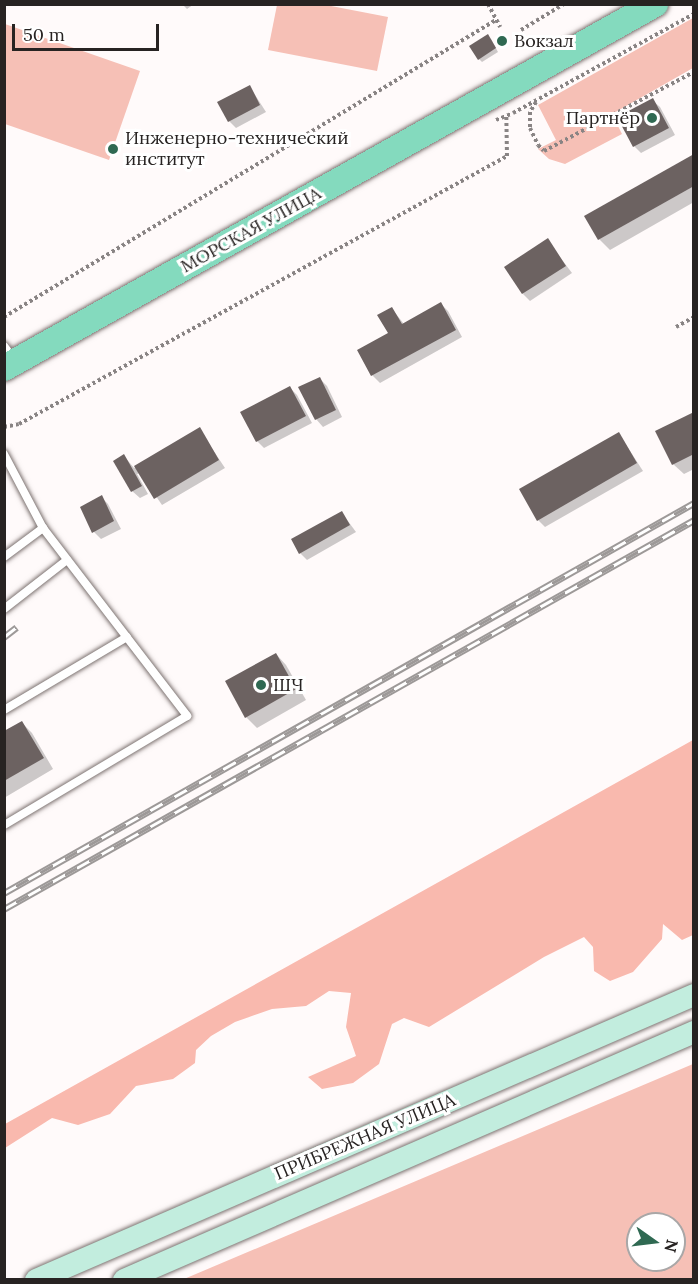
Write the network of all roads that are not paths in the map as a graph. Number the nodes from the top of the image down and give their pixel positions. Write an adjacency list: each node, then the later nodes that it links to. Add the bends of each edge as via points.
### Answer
1 (655, 4): 2 (main road, МОРСКАЯ УЛИЦА)
2 (8, 359)
3 (4, 454): 4 (lane)
4 (43, 528): 5 (lane); 6 (lane)
5 (4, 557)
6 (67, 560): 7 (lane); 8 (lane)
7 (4, 609)
8 (127, 637): 9 (lane); 10 (lane, via 187,716)
9 (4, 710)
10 (4, 825)
11 (693, 995): 13 (main road, ПРИБРЕЖНАЯ УЛИЦА)
12 (693, 1032): 14 (main road, ПРИБРЕЖНАЯ УЛИЦА)
13 (36, 1280)
14 (124, 1280)

